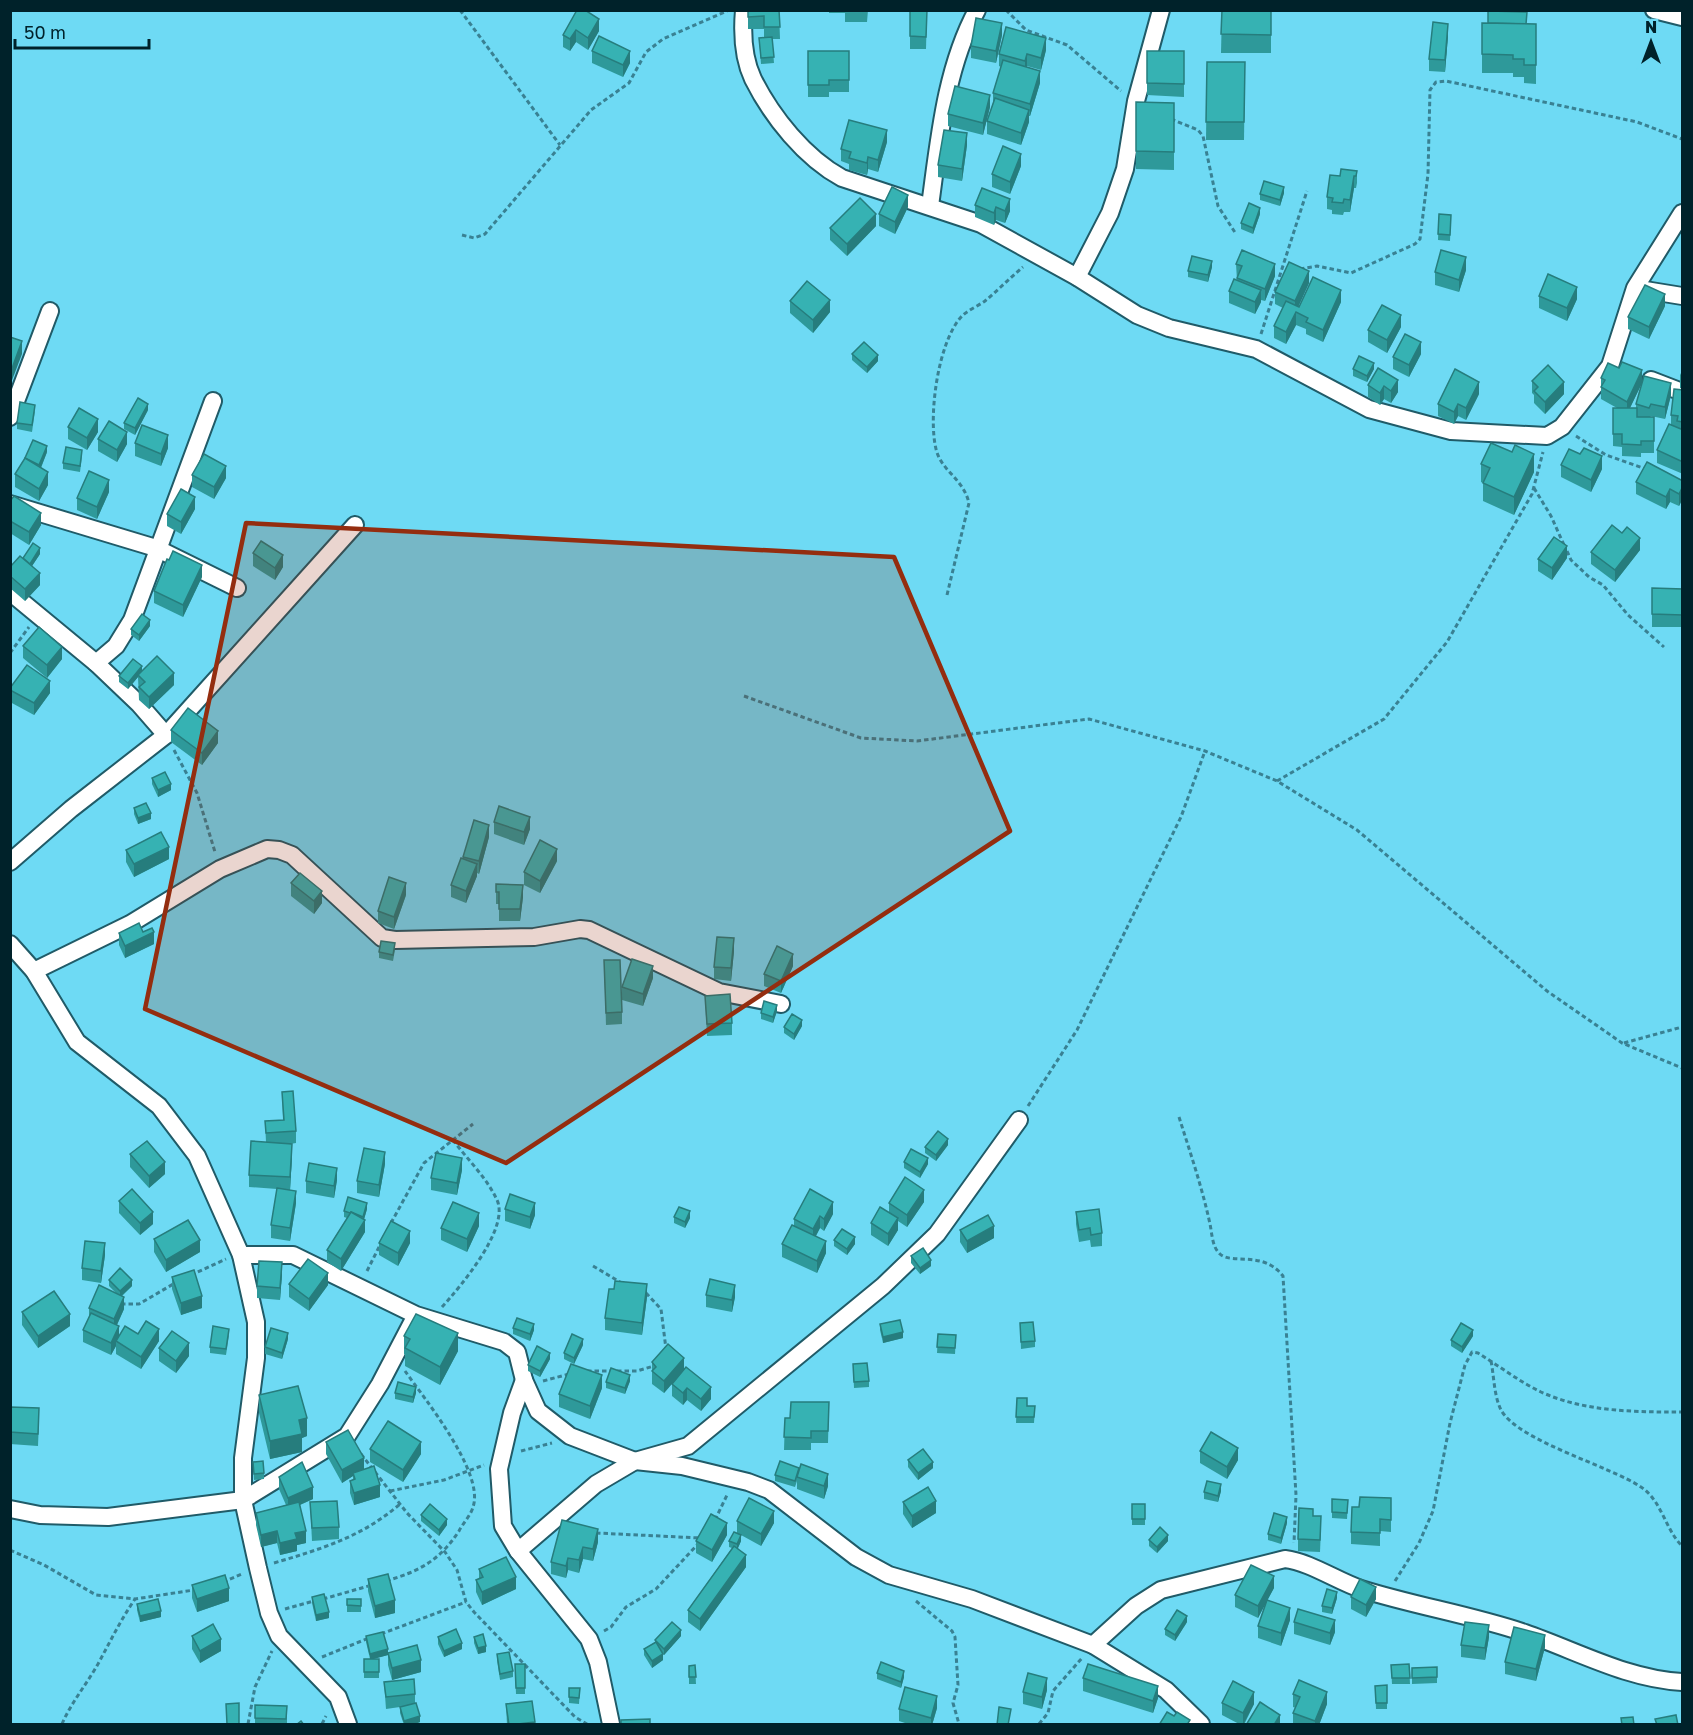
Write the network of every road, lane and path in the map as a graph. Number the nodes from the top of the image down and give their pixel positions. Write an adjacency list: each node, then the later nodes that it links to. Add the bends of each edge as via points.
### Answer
1 (460, 10): 12 (path)
2 (729, 10): 12 (path, via 663,39 646,52 629,83 591,110)
3 (744, 10): 14 (street, via 742,32 753,78 808,153 842,178)
4 (977, 10): 14 (street, via 945,105)
5 (1006, 10): 9 (path, via 1026,30 1066,45)
6 (1161, 10): 9 (street)
7 (1654, 10): 8 (street)
8 (1683, 17)
9 (1136, 101): 22 (street, via 1125,169 1110,213)
10 (1169, 118): 16 (path, via 1203,136 1218,206)
11 (1683, 139): 19 (path, via 1626,119 1436,82 1430,90 1428,174 1420,239 1351,273 1317,266)
12 (560, 145): 17 (path, via 485,234 474,238)
13 (1307, 191): 21 (path)
14 (930, 206): 18 (street, via 981,224)
15 (1683, 213): 23 (street)
16 (1236, 234)
17 (462, 235)
18 (1038, 254): 22 (street); 40 (path, via 963,315 951,330 935,387 932,412 936,449 940,460 966,489 969,503)
19 (1294, 270)
20 (1288, 271): 21 (path)
21 (1282, 273): 26 (path)
22 (1077, 276): 26 (street, via 1137,315 1169,328)
23 (1635, 288): 24 (street); 27 (street)
24 (1683, 296)
25 (50, 311): 30 (street)
26 (1256, 350): 32 (street, via 1369,409 1451,431)
27 (1610, 366): 28 (street); 31 (street)
28 (1683, 392)
29 (213, 401): 37 (street)
30 (10, 417)
31 (1562, 427): 32 (street); 33 (path, via 1606,455)
32 (1547, 436): 34 (path)
33 (1650, 470)
34 (1534, 488): 42 (path, via 1571,560 1603,585 1628,615); 48 (path, via 1447,642 1384,719)
35 (10, 504): 37 (street)
36 (355, 525): 46 (street)
37 (156, 548): 38 (street); 44 (street, via 132,620 116,646)
38 (237, 588)
39 (10, 592): 41 (street)
40 (947, 595)
41 (38, 616): 43 (path); 44 (street)
42 (1664, 647)
43 (10, 653)
44 (96, 663): 46 (street)
45 (744, 696): 47 (path, via 861,738 886,741 955,737 1089,719)
46 (166, 735): 49 (street); 50 (path, via 197,793)
47 (1205, 751): 48 (path); 58 (path, via 1180,817 1077,1030)
48 (1277, 781): 55 (path, via 1357,830 1547,991)
49 (10, 862)
50 (220, 869): 52 (street, via 130,924); 53 (street, via 267,849 279,850 292,855 382,938 534,937 589,930 719,993)
51 (10, 944): 52 (street)
52 (34, 971): 63 (street, via 77,1042 159,1106 197,1156)
53 (781, 1004)
54 (1683, 1027): 55 (path)
55 (1622, 1043): 56 (path)
56 (1683, 1068)
57 (1179, 1117): 94 (path, via 1220,1254 1263,1262 1283,1276 1296,1495)
58 (1018, 1120): 79 (street, via 937,1234 883,1286 688,1446)
59 (474, 1124): 60 (path)
60 (453, 1140): 61 (path, via 424,1163); 69 (path, via 498,1200 500,1219 494,1236 451,1297)
61 (391, 1223)
62 (380, 1244): 65 (path)
63 (241, 1256): 65 (street, via 293,1255); 68 (path, via 218,1260 139,1304); 83 (street, via 256,1331 243,1458)
64 (593, 1266): 66 (path)
65 (359, 1286): 69 (street)
66 (627, 1287)
67 (639, 1291): 71 (path, via 650,1295 661,1309 666,1348)
68 (115, 1302)
69 (423, 1317): 70 (street); 74 (street, via 513,1346)
70 (395, 1357): 76 (street); 80 (path, via 440,1420)
71 (662, 1359)
72 (1491, 1361): 75 (path, via 1541,1392 1584,1406); 90 (path, via 1501,1409 1509,1421 1640,1486 1653,1497); 98 (path, via 1473,1352 1469,1356 1450,1423 1433,1511 1419,1543)
73 (657, 1363): 74 (path, via 637,1371 579,1372)
74 (526, 1385): 77 (street, via 538,1411); 78 (street, via 512,1413)
75 (1683, 1412)
76 (347, 1436): 82 (path); 83 (street)
77 (578, 1439): 78 (path, via 536,1446); 79 (street)
78 (501, 1458): 80 (path); 92 (street, via 502,1526)
79 (635, 1461): 81 (street, via 682,1466); 92 (street, via 596,1484)
80 (469, 1471): 82 (path); 93 (path, via 475,1492 474,1507)
81 (736, 1479): 86 (path); 105 (street, via 769,1490 856,1557 889,1575 972,1599)
82 (390, 1491): 84 (path)
83 (243, 1500): 85 (street, via 108,1517 39,1515); 95 (street)
84 (400, 1504): 93 (path); 95 (path, via 378,1523 327,1548)
85 (10, 1509)
86 (712, 1523)
87 (707, 1531): 89 (path)
88 (590, 1532): 89 (path)
89 (702, 1538): 104 (path, via 656,1589 626,1607 611,1627)
90 (1683, 1546)
91 (10, 1550): 100 (path, via 96,1595)
92 (518, 1551): 104 (street)
93 (445, 1552): 101 (path, via 457,1570); 102 (path, via 413,1573)
94 (1295, 1560): 98 (street, via 1340,1582); 105 (street, via 1271,1562 1161,1590 1136,1606)
95 (258, 1568): 96 (path); 102 (street)
96 (218, 1584)
97 (197, 1590): 100 (path)
98 (1385, 1596): 107 (street, via 1525,1633 1644,1678)
99 (913, 1598): 113 (path, via 955,1637 958,1685 953,1702)
100 (135, 1599): 108 (path, via 114,1629)
101 (466, 1602): 106 (path); 111 (path)
102 (269, 1613): 103 (street)
103 (279, 1636): 106 (street); 109 (path, via 255,1687)
104 (589, 1639): 112 (street, via 598,1662)
105 (1093, 1645): 114 (path, via 1053,1691 1048,1713); 115 (street, via 1166,1690)
106 (307, 1664): 110 (street, via 338,1697)
107 (1683, 1682)
108 (62, 1725)
109 (248, 1725)
110 (348, 1725)
111 (586, 1725)
112 (611, 1725)
113 (959, 1725)
114 (1039, 1725)
115 (1201, 1725)

